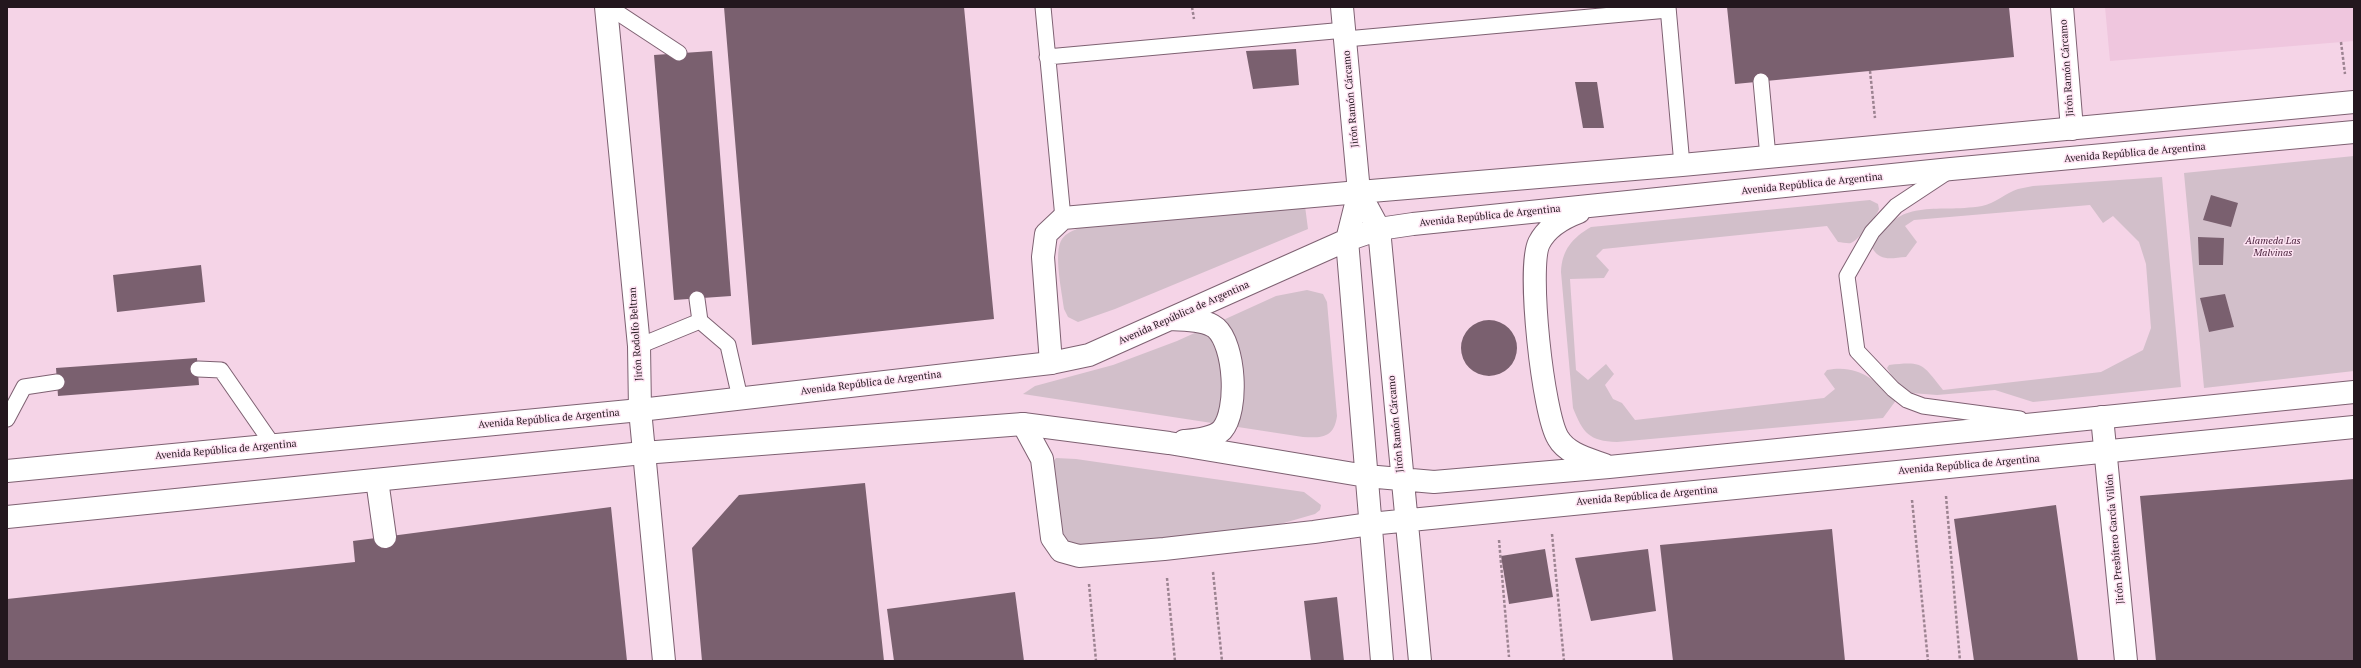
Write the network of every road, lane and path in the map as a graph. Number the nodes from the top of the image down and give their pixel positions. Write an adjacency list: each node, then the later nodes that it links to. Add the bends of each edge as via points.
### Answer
1 (607, 7): 7 (lane); 26 (main road, Jirón Rodolfo Beltran)
2 (1043, 7): 8 (lane)
3 (1342, 7): 6 (main road, Jirón Ramón Cárcamo)
4 (2062, 7): 13 (main road, Jirón Ramón Cárcamo)
5 (1668, 8): 6 (lane); 16 (lane)
6 (1345, 35): 8 (lane); 18 (main road, Jirón Ramón Cárcamo)
7 (679, 53)
8 (1047, 57): 20 (lane)
9 (1870, 71): 12 (path)
10 (1761, 81): 15 (lane)
11 (2354, 102): 13 (main road)
12 (1874, 118)
13 (2072, 129): 15 (main road)
14 (2354, 132): 17 (main road, Avenida República de Argentina)
15 (1768, 157): 16 (main road)
16 (1682, 165): 18 (main road)
17 (1951, 169): 19 (main road, Avenida República de Argentina); 36 (lane, via 1893,209 1872,232 1847,276 1857,351 1893,389 1907,400 1923,406)
18 (1359, 192): 20 (main road); 21 (main road, Jirón Ramón Cárcamo); 22 (main road, Jirón Ramón Cárcamo)
19 (1591, 206): 21 (main road, Avenida República de Argentina, via 1437,220); 43 (main road, via 1553,226 1539,243 1534,260 1534,280 1544,389 1550,423 1558,440 1571,451)
20 (1063, 218): 27 (main road, via 1046,234 1043,257)
21 (1379, 229): 22 (main road, Avenida República de Argentina); 49 (main road, Jirón Ramón Cárcamo)
22 (1347, 240): 24 (main road, Avenida República de Argentina); 47 (main road, Jirón Ramón Cárcamo)
23 (697, 299): 25 (lane)
24 (1170, 319): 27 (main road, Avenida República de Argentina, via 1089,355); 39 (main road, via 1199,321 1215,327 1225,339 1230,353 1232,399 1228,417 1221,430 1205,439)
25 (700, 321): 26 (lane); 32 (lane, via 728,345)
26 (639, 346): 33 (main road, Jirón Rodolfo Beltran)
27 (1051, 362): 32 (main road, Avenida República de Argentina)
28 (198, 369): 40 (lane, via 221,370)
29 (57, 382): 30 (lane)
30 (13, 389): 35 (lane)
31 (2354, 392): 34 (main road)
32 (740, 398): 33 (main road, Avenida República de Argentina)
33 (640, 410): 40 (main road, Avenida República de Argentina); 42 (main road, Jirón Rodolfo Beltran)
34 (2102, 417): 36 (main road); 41 (main road, Jirón Presbítero García Villón)
35 (7, 419)
36 (2050, 422): 43 (main road)
37 (1023, 424): 39 (main road); 42 (main road); 58 (main road, Avenida República de Argentina, via 1042,459 1052,538 1061,551 1079,556)
38 (2354, 427): 41 (main road, Avenida República de Argentina)
39 (1169, 443): 47 (main road)
40 (272, 445): 46 (main road, Avenida República de Argentina)
41 (2107, 451): 44 (main road, Avenida República de Argentina); 69 (main road, Jirón Presbítero García Villón)
42 (643, 453): 48 (main road); 60 (main road, Jirón Rodolfo Beltran)
43 (1609, 466): 49 (main road, via 1434,482)
44 (1944, 467): 45 (main road, Avenida República de Argentina); 68 (path)
45 (1909, 470): 50 (main road, Avenida República de Argentina); 67 (path)
46 (7, 471)
47 (1366, 476): 49 (main road); 54 (main road, Jirón Ramón Cárcamo)
48 (377, 480): 52 (main road); 55 (main road)
49 (1401, 480): 53 (main road, Jirón Ramón Cárcamo)
50 (1549, 505): 51 (main road, Avenida República de Argentina); 66 (path)
51 (1496, 511): 53 (main road, Avenida República de Argentina); 59 (path)
52 (7, 517)
53 (1406, 518): 54 (main road, Avenida República de Argentina); 65 (main road, Jirón Ramón Cárcamo)
54 (1370, 524): 56 (main road, Avenida República de Argentina); 64 (main road, Jirón Ramón Cárcamo)
55 (385, 537)
56 (1210, 544): 57 (main road, Avenida República de Argentina); 63 (path)
57 (1164, 549): 58 (main road, Avenida República de Argentina); 62 (path)
58 (1086, 555): 61 (path)
59 (1509, 657)
60 (664, 661)
61 (1096, 661)
62 (1175, 661)
63 (1222, 661)
64 (1382, 661)
65 (1420, 661)
66 (1564, 661)
67 (1928, 661)
68 (1960, 661)
69 (2126, 661)

